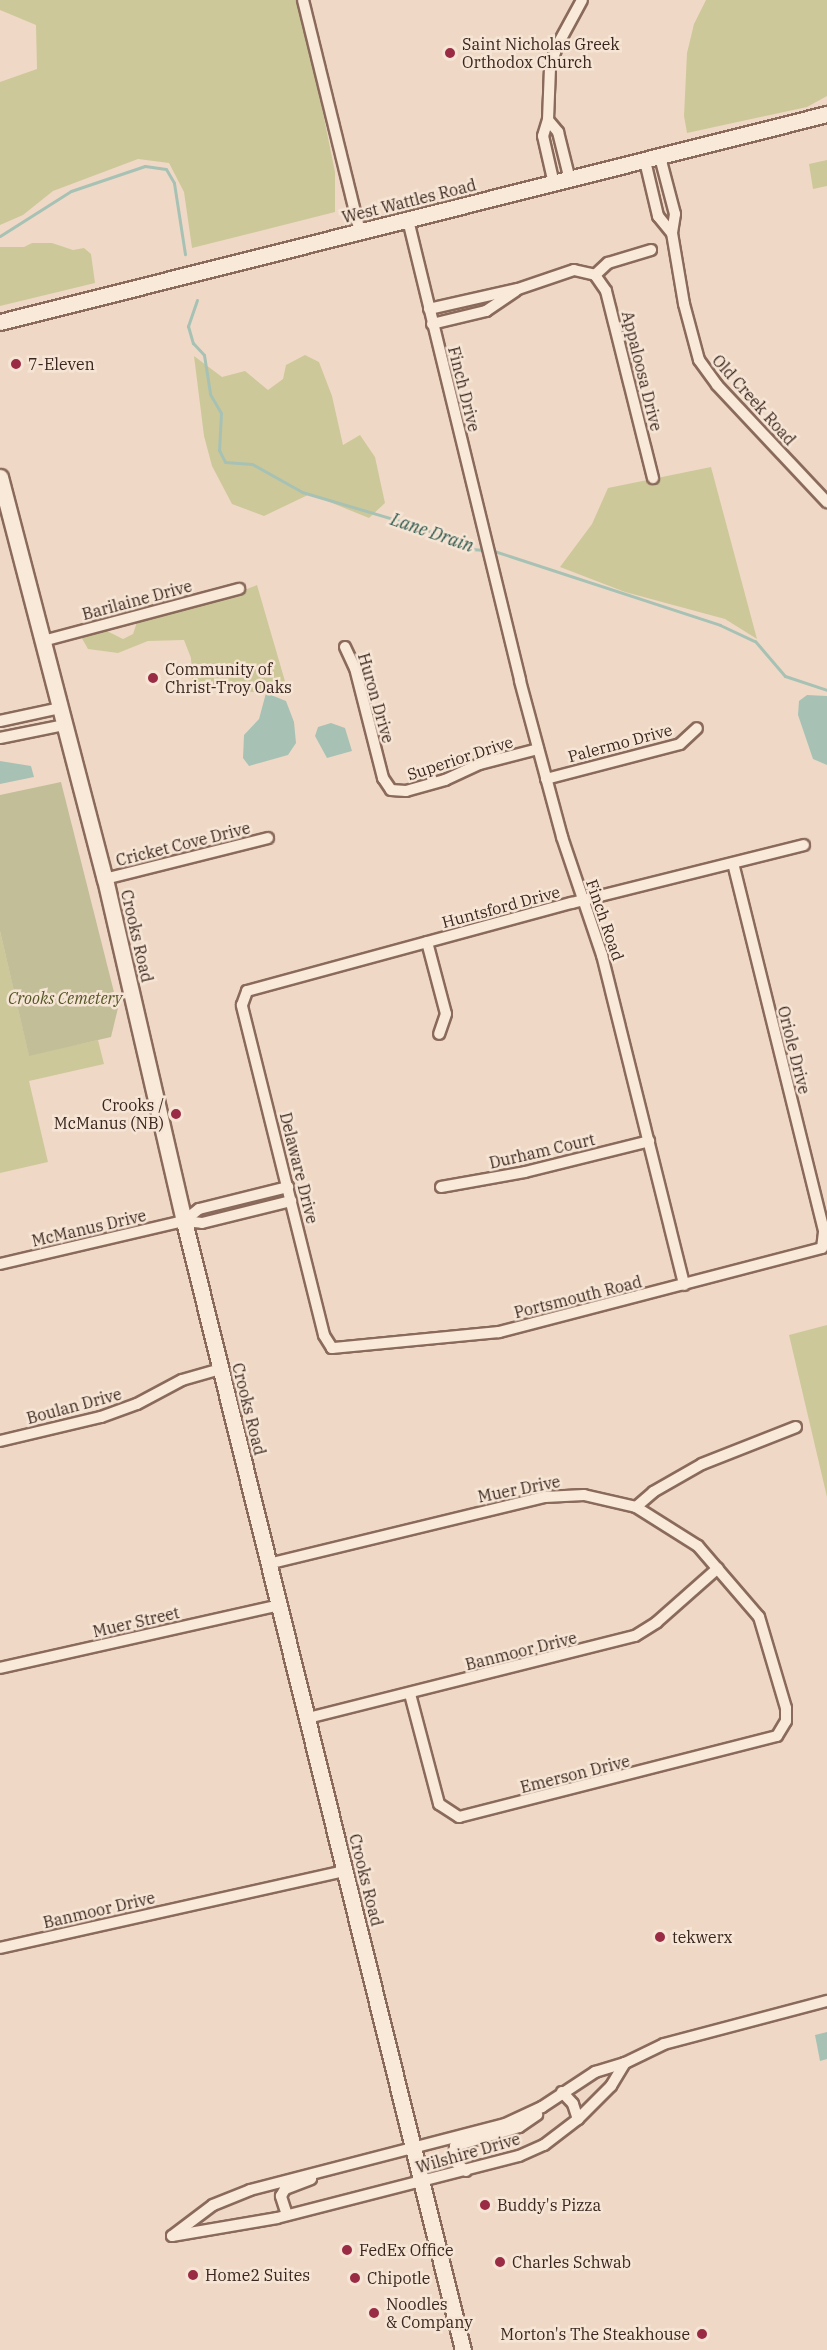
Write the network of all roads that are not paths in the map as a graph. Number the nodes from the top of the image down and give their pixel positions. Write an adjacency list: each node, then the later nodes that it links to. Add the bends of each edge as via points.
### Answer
1 (303, 0): 10 (street)
2 (582, 0): 4 (street, via 553,55 547,88)
3 (827, 114): 5 (main road, West Wattles Road)
4 (548, 120): 7 (street, via 558,132); 8 (street, via 543,136)
5 (660, 156): 6 (main road, West Wattles Road); 11 (street, Old Creek Road, via 675,214)
6 (645, 161): 7 (main road, West Wattles Road); 11 (street, Old Creek Road, via 658,216)
7 (570, 180): 8 (main road, West Wattles Road)
8 (554, 184): 9 (main road, West Wattles Road)
9 (408, 220): 10 (main road, West Wattles Road); 15 (street, Finch Drive)
10 (360, 232): 16 (main road, West Wattles Road)
11 (672, 233): 20 (street, Old Creek Road, via 691,338 699,360 717,385)
12 (651, 250): 13 (street, via 608,263)
13 (595, 275): 14 (street, via 574,270); 19 (street, Appaloosa Drive, via 606,291)
14 (518, 289): 15 (street); 17 (street, via 486,311)
15 (429, 309): 17 (street, Finch Drive)
16 (0, 322)
17 (432, 324): 21 (street, Finch Drive)
18 (0, 477): 23 (main road, Crooks Road)
19 (653, 478)
20 (827, 502)
21 (491, 565): 30 (street, Finch Road)
22 (239, 589): 23 (street, Barilaine Drive)
23 (43, 641): 25 (main road, Crooks Road)
24 (345, 647): 32 (street, Huron Drive, via 355,668 383,778)
25 (60, 708): 26 (street); 27 (main road, Crooks Road)
26 (0, 721)
27 (64, 725): 29 (street); 36 (main road, Crooks Road)
28 (698, 728): 31 (street, Palermo Drive, via 680,744)
29 (0, 738)
30 (538, 749): 31 (street, Finch Road); 32 (street, Superior Drive, via 480,764 445,780 406,791)
31 (546, 779): 37 (street, Finch Road)
32 (392, 790)
33 (268, 838): 36 (street, Cricket Cove Drive)
34 (804, 845): 35 (street, Huntsford Drive)
35 (733, 863): 37 (street, Huntsford Drive); 46 (street, Oriole Drive)
36 (105, 879): 45 (main road, Crooks Road)
37 (583, 901): 38 (street, Huntsford Drive); 41 (street, Finch Road, via 602,954)
38 (427, 942): 39 (street, Huntsford Drive, via 255,986); 40 (street, via 446,1014)
39 (244, 995): 42 (street, Delaware Drive, via 242,1005)
40 (439, 1034)
41 (649, 1141): 43 (street, Durham Court, via 525,1172); 48 (street, Finch Road)
42 (288, 1187): 44 (street, Delaware Drive); 45 (street, via 199,1209)
43 (441, 1187)
44 (291, 1201): 45 (street, via 202,1223); 49 (street, Delaware Drive, via 326,1339)
45 (184, 1221): 47 (street, McManus Drive); 50 (main road, Crooks Road)
46 (824, 1244): 48 (street, Portsmouth Road, via 816,1252)
47 (0, 1264)
48 (684, 1286): 49 (street, Portsmouth Road, via 499,1332)
49 (332, 1348)
50 (220, 1369): 52 (street, Boulan Drive, via 190,1376 137,1404 101,1417); 54 (main road, Crooks Road)
51 (796, 1427): 53 (street, via 702,1464 653,1492)
52 (0, 1441)
53 (636, 1507): 54 (street, Muer Drive, via 584,1495 545,1497); 55 (street, Muer Drive, via 686,1537)
54 (268, 1564): 56 (main road, Crooks Road)
55 (718, 1568): 58 (street, Banmoor Drive, via 657,1622 635,1636); 58 (street, Emerson Drive, via 763,1624 786,1721 771,1739 459,1818 439,1804)
56 (279, 1605): 57 (street, Muer Street); 59 (main road, Crooks Road)
57 (0, 1668)
58 (410, 1694): 59 (street, Banmoor Drive)
59 (308, 1718): 60 (main road, Crooks Road)
60 (345, 1871): 61 (street, Banmoor Drive); 67 (main road, Crooks Road)
61 (0, 1948)
62 (827, 2001): 63 (street, Wilshire Drive, via 670,2042)
63 (625, 2063): 64 (street, Wilshire Drive, via 596,2072); 66 (street, Wilshire Drive, via 611,2086)
64 (562, 2092): 65 (street, Wilshire Drive); 66 (street, via 573,2104)
65 (542, 2107): 67 (street, Wilshire Drive, via 504,2124); 68 (street, via 525,2125 455,2146 454,2161)
66 (578, 2119): 68 (street, Wilshire Drive, via 535,2149)
67 (413, 2148): 69 (street, Wilshire Drive); 70 (main road, Crooks Road)
68 (466, 2171): 70 (street, Wilshire Drive)
69 (321, 2172): 71 (street, Wilshire Drive, via 270,2183); 72 (street, Wilshire Drive, via 285,2189 281,2196)
70 (422, 2182): 72 (street, Wilshire Drive); 74 (main road, Crooks Road)
71 (213, 2205): 73 (street, via 212,2214); 73 (street, Wilshire Drive, via 172,2236)
72 (286, 2216): 73 (street, Wilshire Drive)
73 (219, 2229)
74 (463, 2350)

